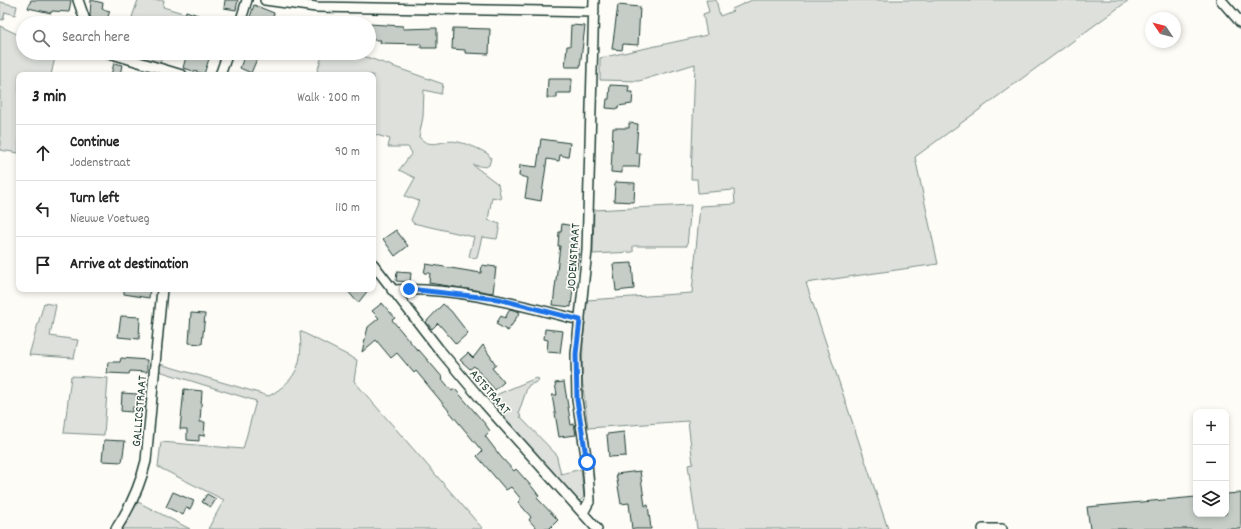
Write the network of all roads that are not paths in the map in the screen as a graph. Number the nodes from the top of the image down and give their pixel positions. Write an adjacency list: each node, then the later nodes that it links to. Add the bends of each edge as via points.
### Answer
1 (78, 0): 7 (street)
2 (247, 0): 8 (street)
3 (265, 0): 6 (street, via 316,7)
4 (594, 0): 6 (street, JODENSTRAAT)
5 (1221, 0): 9 (street)
6 (594, 12): 17 (street, JODENSTRAAT, via 587,251)
7 (84, 16)
8 (242, 16)
9 (1241, 23)
10 (132, 60): 12 (street)
11 (225, 60): 13 (street)
12 (172, 72)
13 (221, 72)
14 (376, 268): 15 (street, ASTSTRAAT)
15 (392, 290): 17 (street, via 409,289 498,299); 18 (street, ASTSTRAAT, via 480,398)
16 (162, 292): 19 (street, GALLICSTRAAT, via 146,461 134,500)
17 (580, 320): 18 (street, JODENSTRAAT, via 576,354 577,400 590,500)
18 (582, 513): 20 (street, ASTSTRAAT)
19 (116, 529)
20 (597, 529)
21 (983, 529): 22 (street)
22 (1002, 529)

